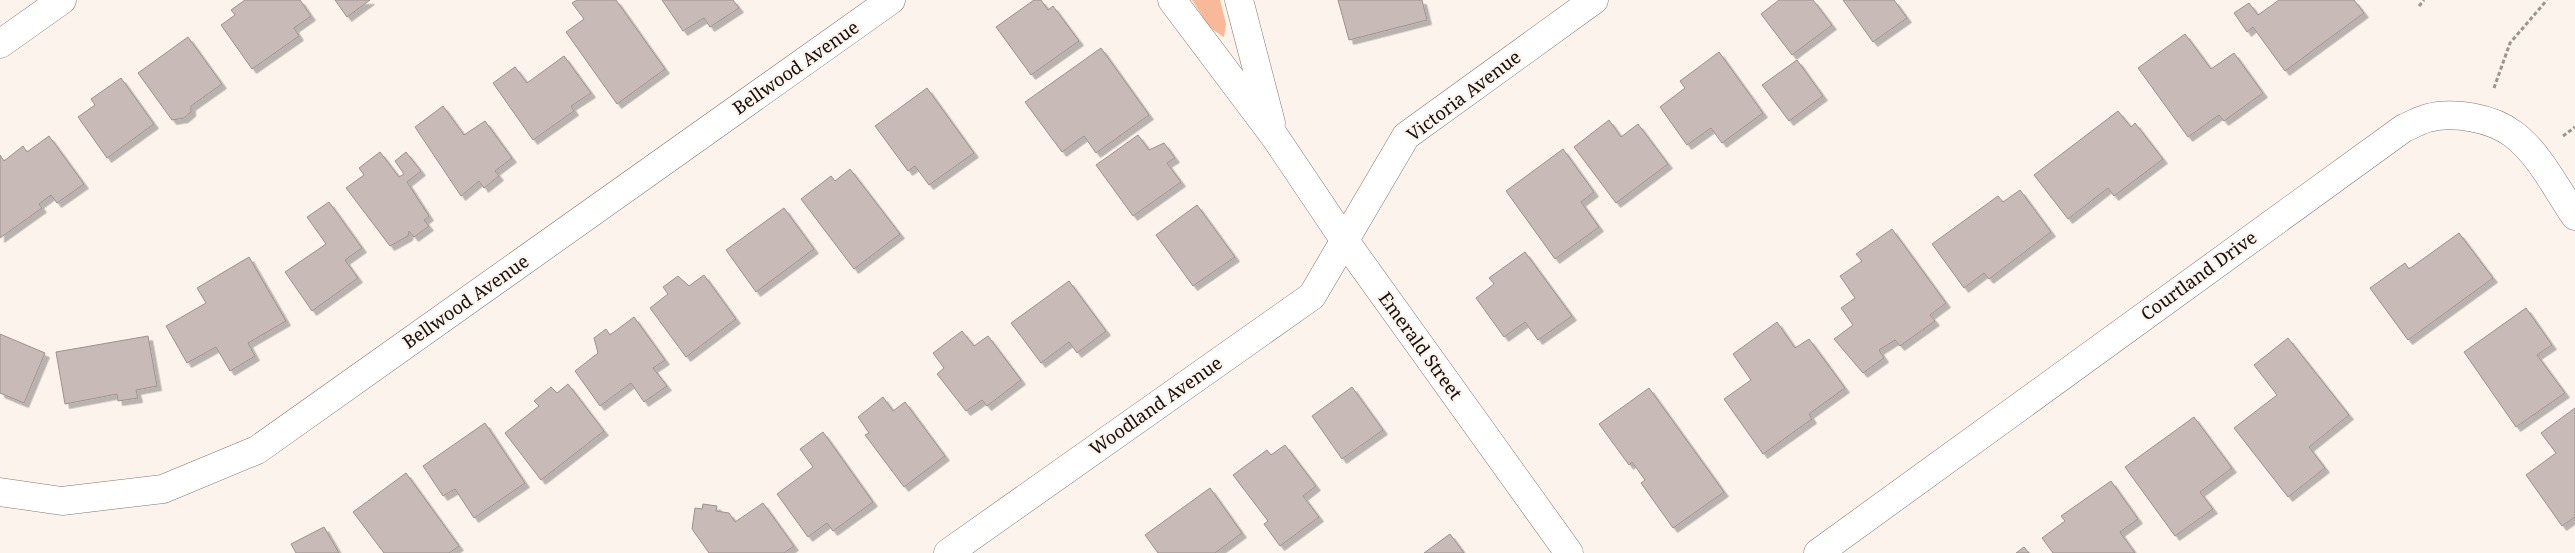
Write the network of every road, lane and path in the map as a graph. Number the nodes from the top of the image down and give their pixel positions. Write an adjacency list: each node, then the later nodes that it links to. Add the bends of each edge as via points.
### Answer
1 (62, 0): 9 (street)
2 (891, 0): 14 (street, Bellwood Avenue, via 257,450 162,489 62,501)
3 (1172, 0): 11 (street, Emerald Street)
4 (1239, 0): 11 (street, Emerald Street)
5 (1594, 0): 13 (street, Victoria Avenue, via 1406,136)
6 (2424, 0): 8 (path)
7 (2547, 0): 10 (path, via 2510,43)
8 (2419, 6)
9 (0, 44)
10 (2483, 120): 12 (street, Courtland Drive, via 2513,134 2534,157); 17 (street, Courtland Drive, via 2429,117 2404,128)
11 (1275, 137): 13 (street, Emerald Street)
12 (2575, 216)
13 (1345, 241): 15 (street, Woodland Avenue, via 1312,296); 16 (street, Emerald Street)
14 (0, 492)
15 (948, 553)
16 (1569, 553)
17 (1818, 553)

